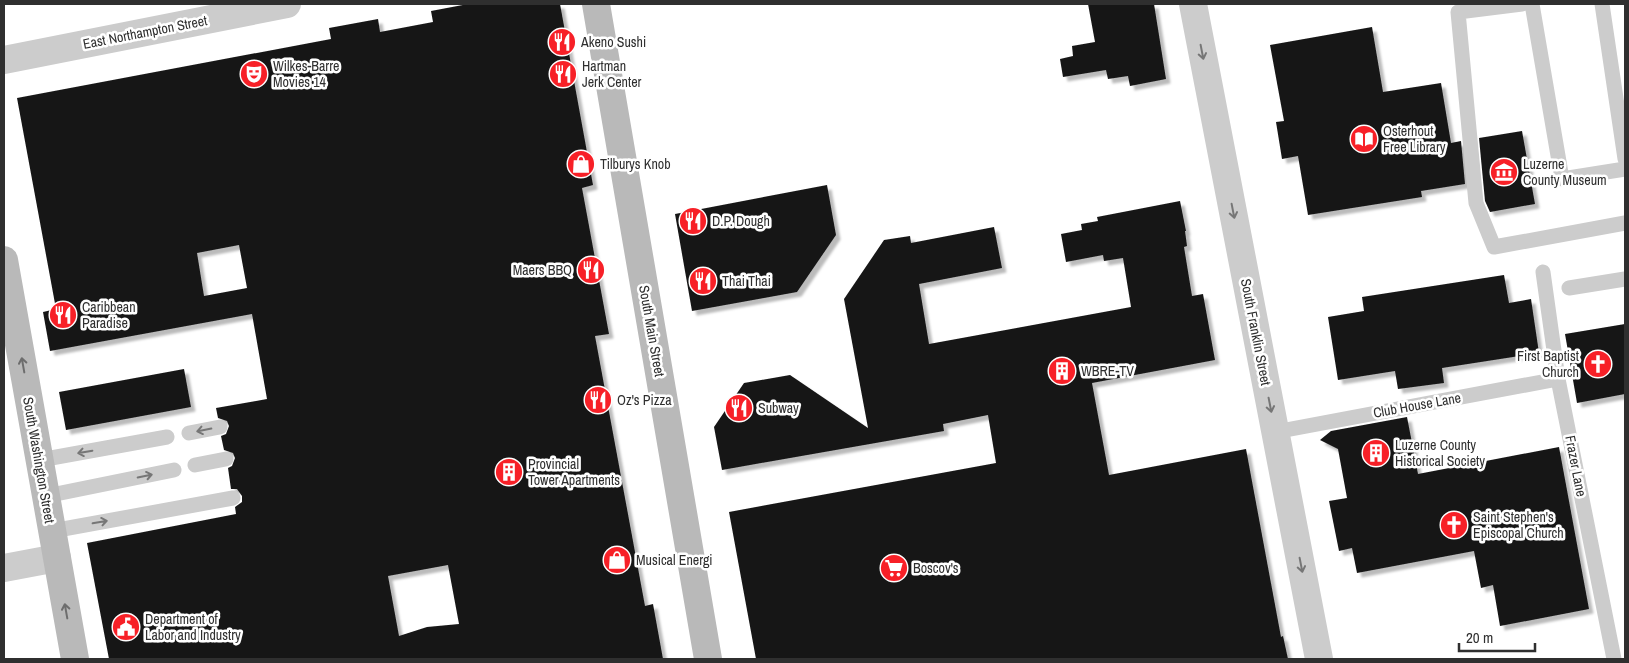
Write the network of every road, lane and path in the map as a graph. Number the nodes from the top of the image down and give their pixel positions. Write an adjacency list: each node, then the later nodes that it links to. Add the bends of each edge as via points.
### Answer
1 (287, 4): 7 (street, East Northampton Street)
2 (596, 4): 30 (street, South Main Street)
3 (1193, 4): 17 (street, South Franklin Street, one-way to 17)
4 (1522, 4): 10 (lane, via 1458,12 1476,203 1494,247)
5 (1532, 4): 9 (lane, via 1562,179)
6 (1602, 4): 8 (lane)
7 (4, 60)
8 (1625, 159)
9 (1625, 169)
10 (1625, 223)
11 (4, 260): 21 (street, South Washington Street, one-way to 11)
12 (1542, 272): 15 (lane, Frazer Lane)
13 (1625, 279): 14 (lane)
14 (1569, 288)
15 (1558, 379): 17 (lane, Club House Lane); 32 (lane, Frazer Lane)
16 (220, 427): 18 (lane, one-way to 18)
17 (1275, 432): 31 (street, South Franklin Street, one-way to 31)
18 (189, 433)
19 (167, 437): 21 (lane, one-way to 21)
20 (226, 459): 22 (lane)
21 (40, 460): 24 (street, South Washington Street)
22 (195, 465)
23 (174, 470): 24 (lane, one-way to 23)
24 (46, 496): 26 (street, South Washington Street)
25 (233, 498): 26 (lane, one-way to 25)
26 (52, 531): 27 (street, South Washington Street)
27 (57, 558): 28 (street); 29 (street, South Washington Street, one-way to 27)
28 (4, 568)
29 (75, 659)
30 (708, 659)
31 (1319, 659)
32 (1614, 659)

